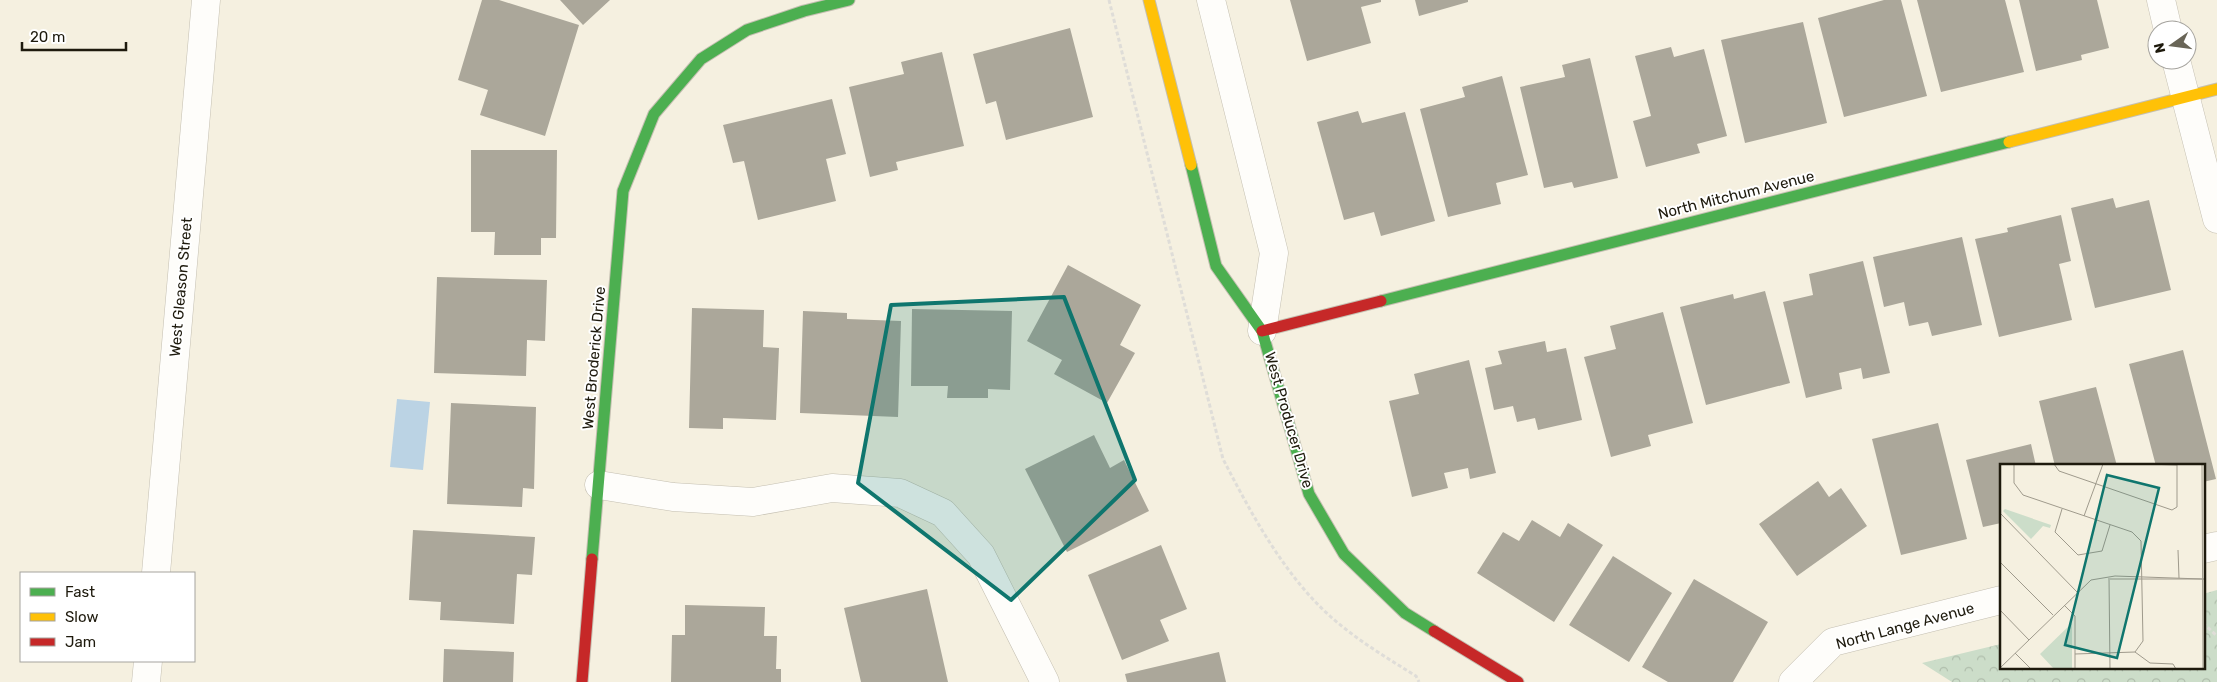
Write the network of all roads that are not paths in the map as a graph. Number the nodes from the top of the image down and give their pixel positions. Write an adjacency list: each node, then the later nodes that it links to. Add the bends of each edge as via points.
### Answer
1 (206, 0): 15 (street, West Gleason Street)
2 (849, 0): 12 (street, West Broderick Drive, via 747,30 701,58 654,114 623,191)
3 (1149, 0): 11 (street, West Producer Drive, via 1216,266)
4 (1211, 0): 11 (street, West Producer Drive, via 1274,253)
5 (2161, 0): 6 (street)
6 (2166, 20)
7 (2178, 70): 9 (street)
8 (2217, 89): 9 (street, North Mitchum Avenue)
9 (2185, 97): 10 (street); 11 (street, North Mitchum Avenue)
10 (2217, 219)
11 (1262, 331): 21 (street, West Producer Drive, via 1310,494 1344,554 1405,613)
12 (599, 485): 19 (street, West Broderick Drive); 20 (street, via 673,497 753,502 832,488 900,493 943,513 981,555)
13 (2217, 546): 14 (street)
14 (2204, 549)
15 (156, 572)
16 (2000, 600): 22 (street, North Lange Avenue, via 1833,642)
17 (148, 662): 18 (street)
18 (146, 682)
19 (582, 682)
20 (1045, 682)
21 (1518, 682)
22 (1793, 682)

